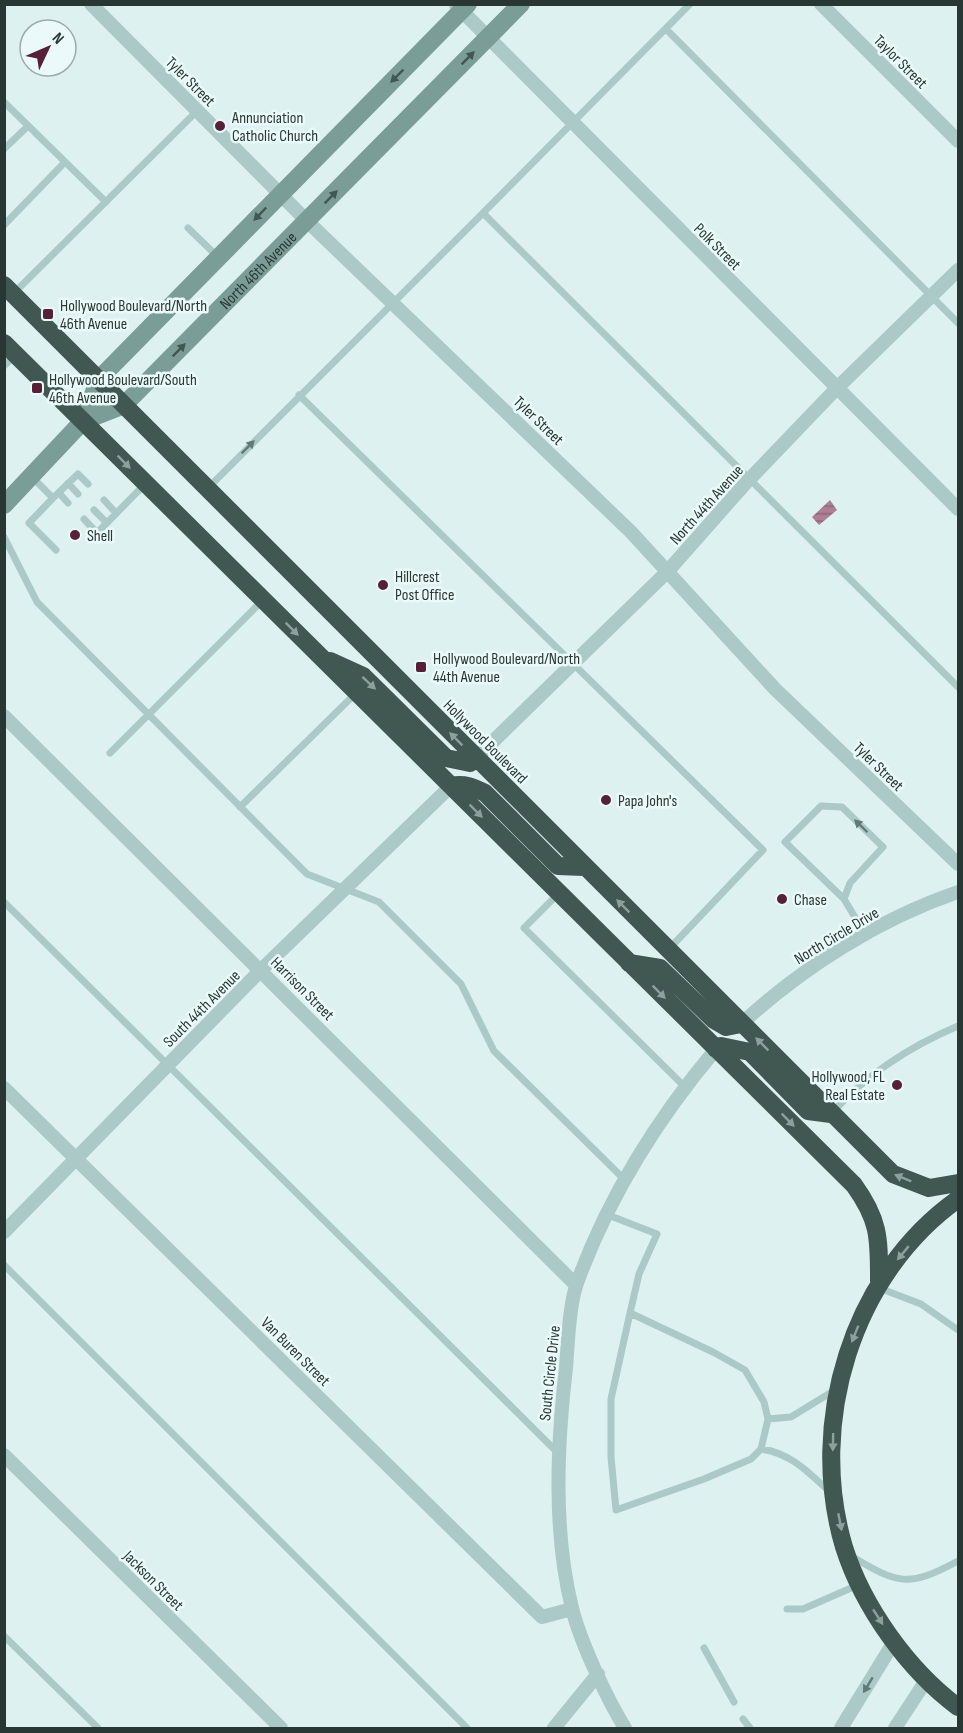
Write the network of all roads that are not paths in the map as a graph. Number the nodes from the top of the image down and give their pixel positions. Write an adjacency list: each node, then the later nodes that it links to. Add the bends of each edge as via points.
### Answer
1 (91, 4): 9 (street, Tyler Street)
2 (521, 4): 7 (street, North 46th Avenue)
3 (690, 4): 6 (lane)
4 (820, 4): 12 (street, Taylor Street)
5 (462, 7): 7 (street, Polk Street); 15 (street, one-way to 15)
6 (666, 29): 10 (lane); 24 (lane)
7 (488, 38): 10 (street, Polk Street); 18 (street, North 46th Avenue, one-way to 7)
8 (4, 102): 11 (lane)
9 (197, 111): 15 (street, Tyler Street); 16 (lane)
10 (573, 123): 17 (lane); 29 (street, Polk Street)
11 (28, 126): 13 (lane); 14 (lane)
12 (958, 141)
13 (4, 149)
14 (65, 162): 16 (lane); 19 (lane)
15 (280, 194): 18 (street, Tyler Street); 21 (street, one-way to 21)
16 (106, 202): 23 (lane)
17 (483, 213): 25 (lane); 34 (lane)
18 (307, 221): 25 (street, Tyler Street); 31 (street, North 46th Avenue, one-way to 18)
19 (4, 225)
20 (188, 228): 21 (lane)
21 (218, 257): 28 (street)
22 (958, 270): 24 (street, North 44th Avenue)
23 (9, 290): 28 (highway, Hollywood Boulevard)
24 (932, 296): 26 (lane); 29 (street, North 44th Avenue)
25 (392, 302): 30 (lane); 51 (street, Tyler Street, via 632,532)
26 (958, 323)
27 (8, 355): 32 (highway)
28 (99, 379): 31 (highway, Hollywood Boulevard); 32 (street)
29 (836, 389): 34 (street, North 44th Avenue); 44 (street, Polk Street)
30 (299, 395): 38 (lane, one-way to 30); 54 (lane)
31 (124, 405): 32 (street, North 46th Avenue); 38 (highway, Hollywood Boulevard)
32 (83, 421): 33 (street); 36 (highway, one-way to 36)
33 (32, 476): 40 (lane); 43 (street)
34 (749, 479): 51 (street, North 44th Avenue); 55 (lane)
35 (68, 483): 37 (lane, via 78,474); 39 (lane); 40 (lane)
36 (146, 483): 46 (lane); 52 (highway)
37 (88, 484)
38 (207, 489): 60 (highway, Hollywood Boulevard, one-way to 38)
39 (78, 494)
40 (56, 496): 42 (lane); 50 (lane, via 29,523)
41 (104, 500): 46 (lane)
42 (68, 503)
43 (4, 505)
44 (958, 509)
45 (94, 510): 48 (lane)
46 (116, 513): 48 (lane)
47 (84, 519): 48 (lane, via 97,533)
48 (107, 523)
49 (4, 537): 57 (lane, via 37,602)
50 (56, 550)
51 (667, 572): 54 (street, North 44th Avenue); 63 (street, Tyler Street, via 781,695)
52 (263, 600): 53 (highway, one-way to 53); 57 (lane)
53 (318, 655): 56 (highway); 60 (highway, one-way to 60, via 363,676 446,758 470,764)
54 (572, 662): 60 (street, North 44th Avenue); 71 (lane, via 763,850)
55 (958, 687)
56 (356, 692): 61 (highway); 62 (lane)
57 (149, 714): 59 (lane); 62 (lane)
58 (4, 716): 73 (street, Harrison Street)
59 (110, 753)
60 (476, 758): 64 (highway, Hollywood Boulevard)
61 (451, 786): 64 (highway, via 467,785 485,793 558,866); 65 (street, South 44th Avenue); 67 (highway, one-way to 67)
62 (240, 807): 65 (lane, via 307,874)
63 (958, 864)
64 (584, 867): 71 (highway, Hollywood Boulevard, one-way to 64)
65 (344, 890): 73 (street, South 44th Avenue); 82 (lane, via 379,902 461,984 494,1051)
66 (958, 892): 70 (street, North Circle Drive)
67 (559, 893): 72 (highway); 78 (lane, via 524,928)
68 (844, 899): 68 (lane, one-way to 68, via 850,883 883,847 842,807 821,806 785,842); 70 (lane)
69 (4, 902): 77 (lane)
70 (864, 934): 74 (street, North Circle Drive, via 774,994)
71 (668, 951): 74 (highway, Hollywood Boulevard)
72 (629, 963): 74 (highway, via 660,968 726,1027); 76 (highway, one-way to 76)
73 (261, 970): 77 (street, South 44th Avenue); 89 (street, Harrison Street)
74 (741, 1023): 80 (highway, Hollywood Boulevard, one-way to 74)
75 (958, 1026): 80 (lane, via 929,1038 882,1067)
76 (716, 1049): 78 (street, South Circle Drive); 80 (highway, via 721,1046 750,1052 808,1112); 88 (highway, one-way to 88, via 867,1202 878,1231)
77 (168, 1065): 81 (street, South 44th Avenue); 96 (lane)
78 (684, 1087): 82 (street, South Circle Drive)
79 (4, 1088): 81 (street, Van Buren Street)
80 (831, 1114): 83 (highway, Hollywood Boulevard, one-way to 80, via 929,1188 893,1174)
81 (76, 1157): 86 (street, South 44th Avenue); 101 (street, Van Buren Street, via 542,1617)
82 (626, 1180): 85 (street, South Circle Drive)
83 (958, 1183)
84 (958, 1199): 88 (highway, one-way to 88, via 924,1228)
85 (608, 1215): 89 (street, South Circle Drive); 90 (lane, via 657,1234 639,1274)
86 (4, 1232)
87 (4, 1265): 113 (lane)
88 (878, 1284): 91 (lane, via 921,1304); 92 (highway, one-way to 92, via 854,1336)
89 (576, 1285): 96 (street, South Circle Drive)
90 (630, 1313): 93 (lane, via 745,1370 764,1402); 94 (lane, via 611,1399 616,1510 704,1479 751,1459)
91 (958, 1330)
92 (837, 1389): 93 (lane, via 791,1418); 97 (highway, one-way to 97, via 832,1442)
93 (768, 1419): 94 (lane)
94 (761, 1449): 97 (lane, via 797,1462)
95 (4, 1455): 112 (street, Jackson Street)
96 (560, 1455): 101 (street, South Circle Drive, via 560,1526)
97 (835, 1496): 98 (highway, one-way to 98)
98 (847, 1553): 99 (lane, via 884,1576 909,1582); 100 (highway)
99 (958, 1562)
100 (861, 1584): 102 (lane, via 803,1609); 104 (highway, one-way to 104)
101 (572, 1609): 106 (street, South Circle Drive)
102 (788, 1609)
103 (4, 1636): 111 (lane)
104 (894, 1642): 107 (highway); 117 (street, one-way to 117)
105 (705, 1648): 108 (lane)
106 (598, 1674): 114 (street); 115 (street, South Circle Drive)
107 (927, 1679): 109 (highway); 118 (street)
108 (734, 1702)
109 (958, 1707)
110 (743, 1719): 116 (lane)
111 (98, 1728)
112 (281, 1728)
113 (467, 1728)
114 (555, 1728)
115 (625, 1728)
116 (750, 1728)
117 (841, 1728)
118 (895, 1728)

